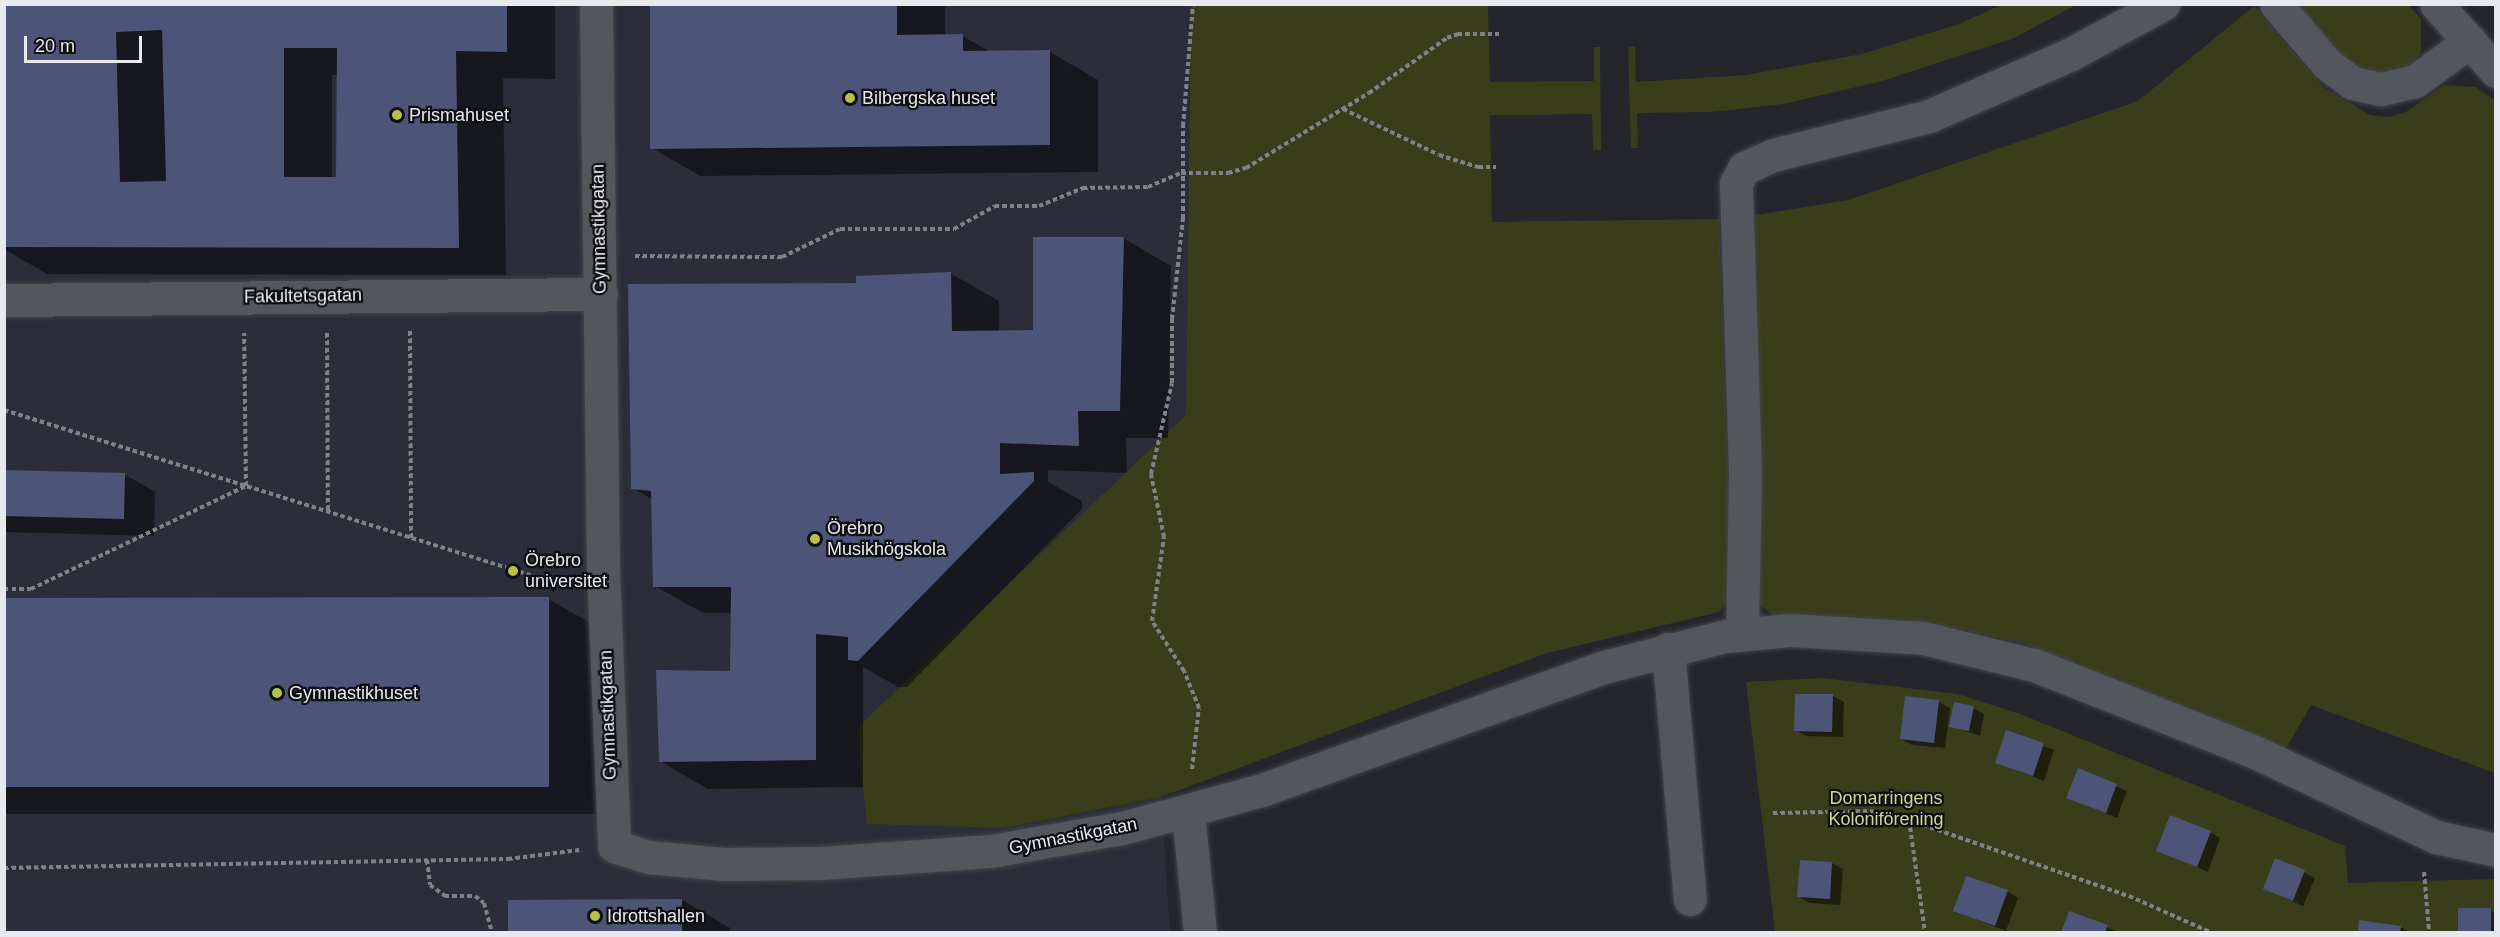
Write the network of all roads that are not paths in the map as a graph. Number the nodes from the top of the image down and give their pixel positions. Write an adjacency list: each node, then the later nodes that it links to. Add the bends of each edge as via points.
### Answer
1 (596, 4): 7 (street, Gymnastikgatan)
2 (2163, 4): 9 (street, via 2072,54 1929,116 1773,155 1744,168 1736,183 1745,471)
3 (2276, 4): 5 (street, via 2327,64 2352,83 2381,89 2415,81)
4 (2436, 4): 5 (street)
5 (2470, 41): 6 (street)
6 (2496, 71)
7 (601, 294): 8 (street, Fakultetsgatan); 11 (street, Gymnastikgatan, via 604,598 614,846 648,857 724,864 904,860 991,851)
8 (4, 300)
9 (1742, 634): 10 (street, Gymnastikgatan); 12 (street, Gymnastikgatan, via 1822,630 1923,638 2034,665 2257,753 2436,837)
10 (1668, 649): 11 (street, Gymnastikgatan, via 1508,699 1262,790); 13 (street)
11 (1188, 812): 14 (street)
12 (2496, 850)
13 (1690, 899)
14 (1200, 933)

